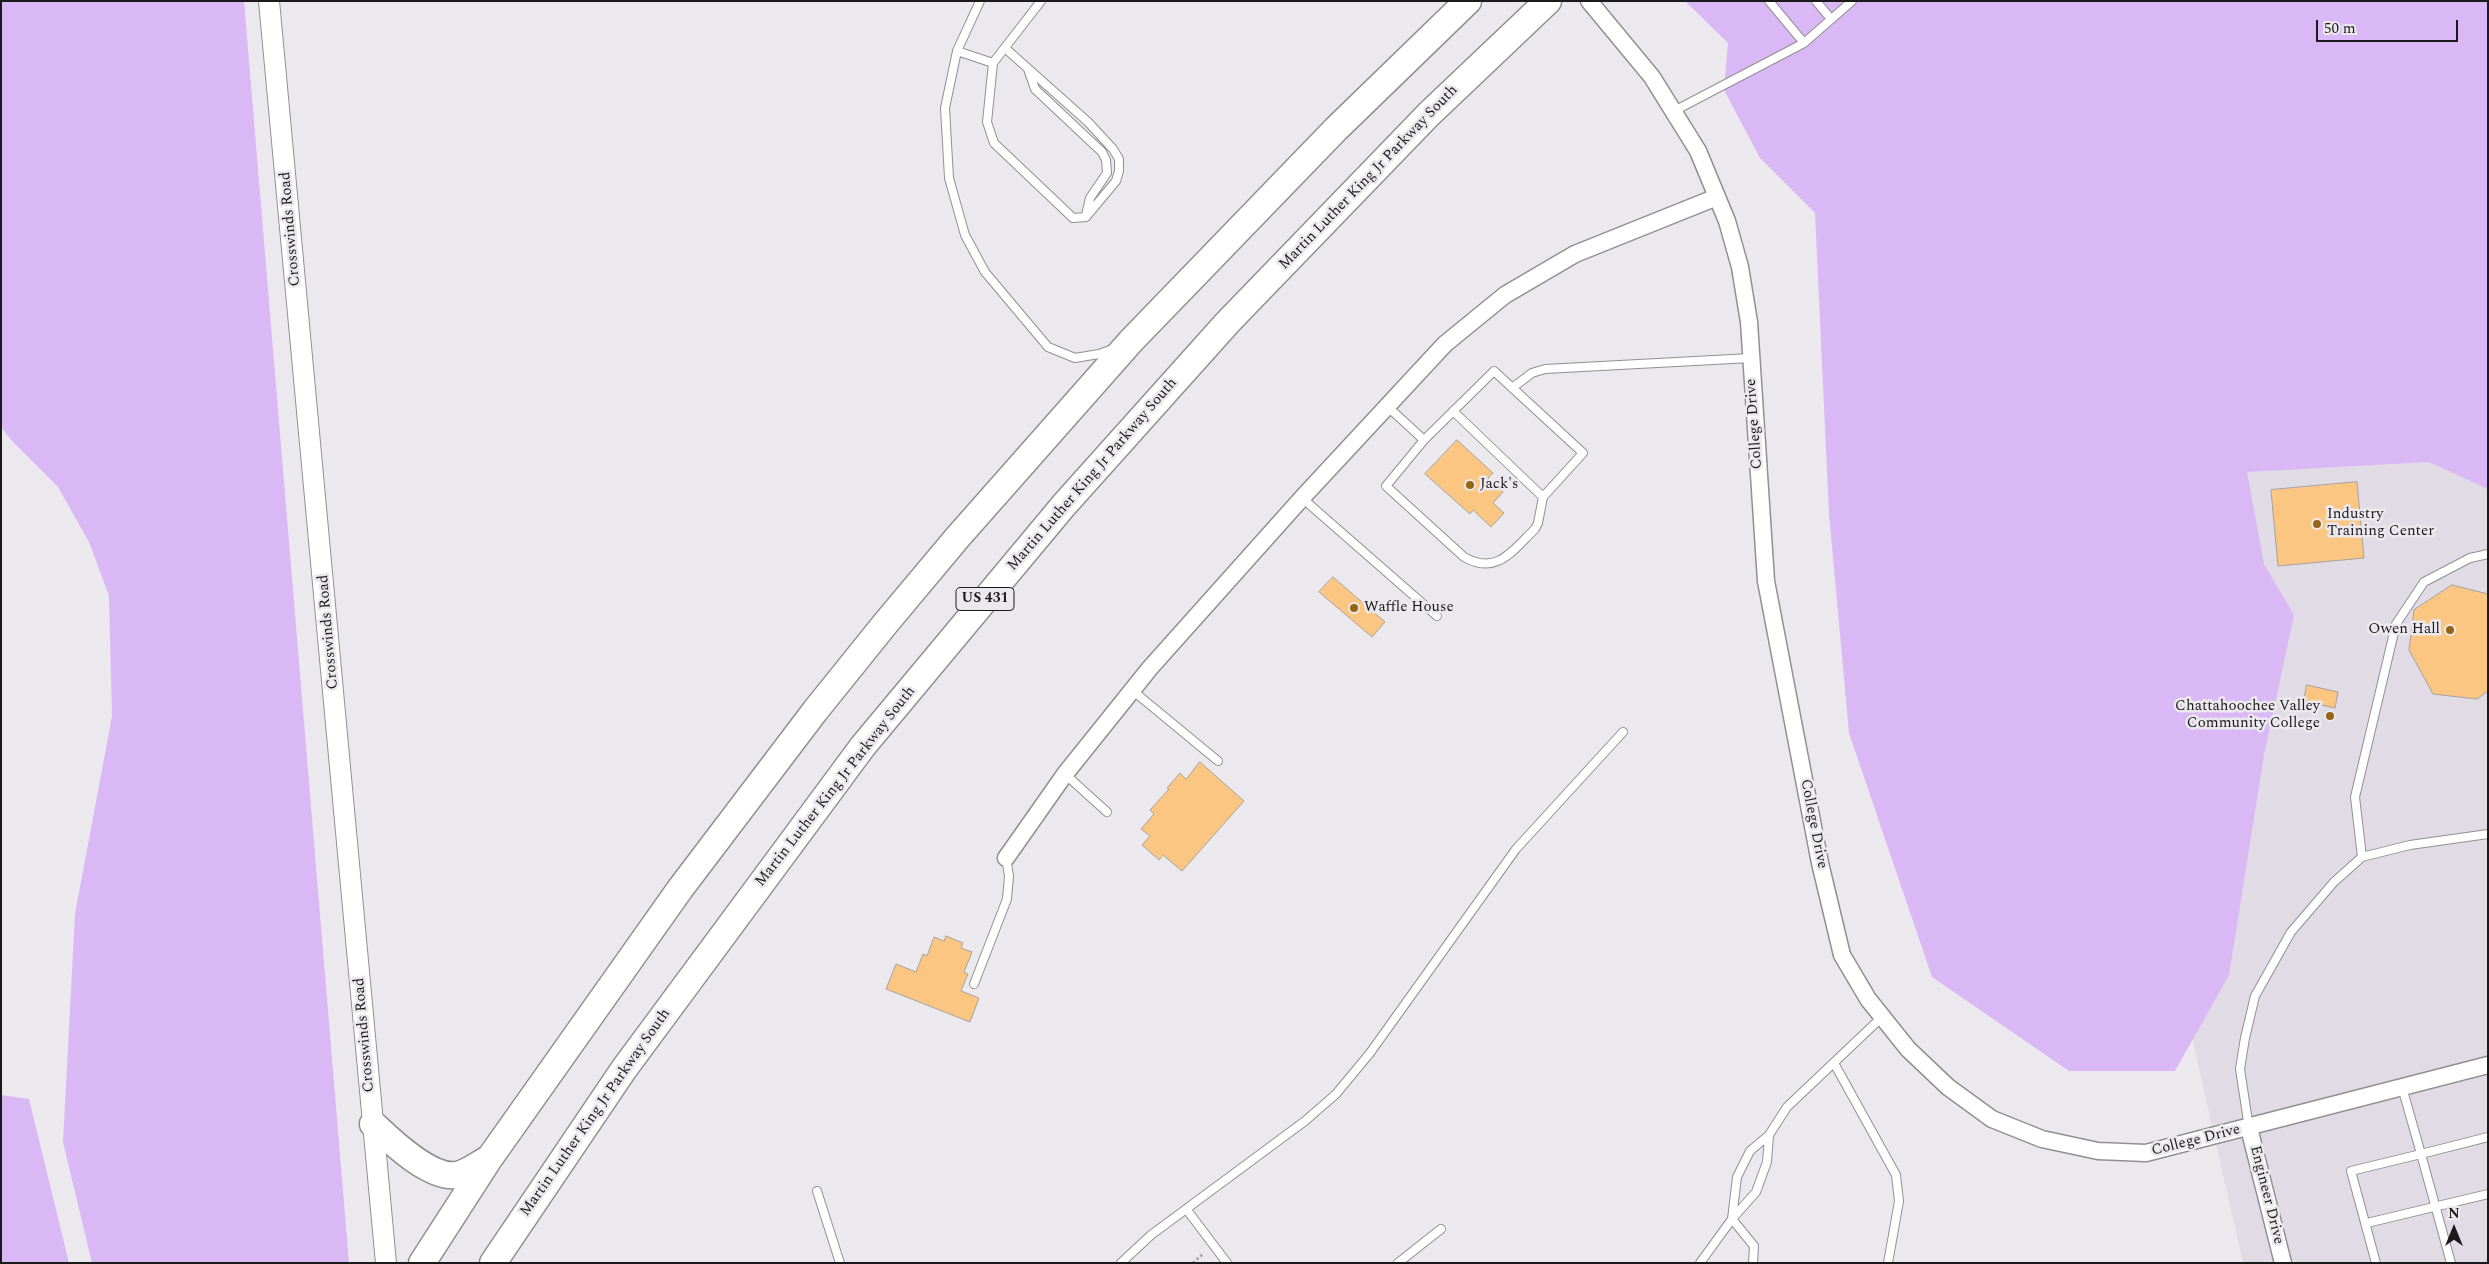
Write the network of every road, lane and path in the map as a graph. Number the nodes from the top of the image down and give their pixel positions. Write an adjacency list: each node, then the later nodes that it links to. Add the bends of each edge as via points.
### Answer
1 (269, 1): 42 (street, Crosswinds Road)
2 (980, 1): 13 (lane)
3 (1041, 1): 12 (lane)
4 (1468, 1): 19 (highway, via 1336,129)
5 (1548, 1): 55 (highway, Martin Luther King Jr Parkway South / US 431, via 1429,114 1228,322 1064,505 863,746 624,1070)
6 (1589, 1): 16 (street, College Drive, via 1652,77)
7 (1769, 1): 11 (lane)
8 (1852, 1): 10 (lane)
9 (1816, 2): 10 (lane)
10 (1831, 19): 11 (lane)
11 (1804, 43): 16 (lane)
12 (1005, 48): 14 (lane); 15 (lane)
13 (957, 51): 14 (lane); 19 (lane, via 945,108 949,178 965,235 985,272 1048,347 1074,358 1099,354)
14 (993, 63): 18 (lane, via 988,122 994,143 1073,218)
15 (1027, 68): 18 (lane, via 1035,89 1102,152 1106,160 1108,173 1090,198); 18 (lane, via 1088,122 1119,159 1116,181)
16 (1674, 111): 17 (street, College Drive, via 1698,152)
17 (1717, 197): 20 (street, College Drive, via 1740,267); 22 (street, via 1575,254 1505,295 1444,344)
18 (1086, 217)
19 (1130, 341): 47 (highway, via 957,538 815,711 669,904)
20 (1751, 358): 21 (lane, via 1545,370 1532,373); 38 (street, College Drive, via 1766,581 1820,862 1842,955)
21 (1512, 388): 23 (lane, via 1494,371); 25 (lane, via 1583,454)
22 (1388, 406): 24 (lane); 26 (street)
23 (1453, 412): 24 (lane); 25 (lane)
24 (1424, 440): 25 (lane, via 1386,486 1470,561 1494,563 1505,558 1538,523)
25 (1543, 497)
26 (1302, 498): 28 (lane); 29 (street)
27 (2488, 554): 35 (lane, via 2470,558 2424,582 2396,624 2355,798)
28 (1437, 616)
29 (1132, 690): 31 (lane); 32 (street)
30 (1624, 732): 51 (lane, via 1516,849 1370,1053 1336,1094)
31 (1218, 761)
32 (1065, 774): 33 (lane); 36 (street)
33 (1108, 812)
34 (2488, 834): 35 (lane, via 2410,845)
35 (2362, 857): 43 (lane, via 2334,882 2291,932 2255,996 2240,1070)
36 (1006, 858): 37 (lane, via 1009,876 1007,899)
37 (974, 984)
38 (1882, 1017): 39 (lane); 43 (street, College Drive, via 1908,1049 1948,1087 1992,1119 2042,1139 2098,1151 2146,1153)
39 (1834, 1063): 44 (lane, via 1787,1107); 64 (lane, via 1896,1175 1899,1201)
40 (2488, 1065): 41 (street, College Drive)
41 (2402, 1087): 43 (street, College Drive); 46 (lane)
42 (373, 1124): 47 (highway, via 398,1149 438,1171 457,1175); 56 (street, Crosswinds Road)
43 (2249, 1128): 65 (street, Engineer Drive)
44 (1769, 1134): 52 (lane, via 1767,1162 1756,1192); 52 (lane, via 1750,1151 1737,1177)
45 (2488, 1137): 46 (lane)
46 (2421, 1154): 50 (lane); 53 (lane, via 2351,1172)
47 (489, 1159): 57 (highway)
48 (817, 1191): 58 (lane)
49 (2488, 1194): 50 (lane)
50 (2436, 1208): 53 (lane); 67 (lane)
51 (1187, 1210): 59 (lane, via 1151,1235); 60 (lane)
52 (1732, 1219): 62 (lane); 63 (lane, via 1754,1246)
53 (2367, 1223): 66 (lane)
54 (1441, 1229): 61 (lane)
55 (494, 1261)
56 (386, 1263)
57 (422, 1263)
58 (840, 1263)
59 (1121, 1263)
60 (1227, 1263)
61 (1398, 1263)
62 (1700, 1263)
63 (1753, 1263)
64 (1888, 1263)
65 (2283, 1263)
66 (2376, 1263)
67 (2451, 1263)

